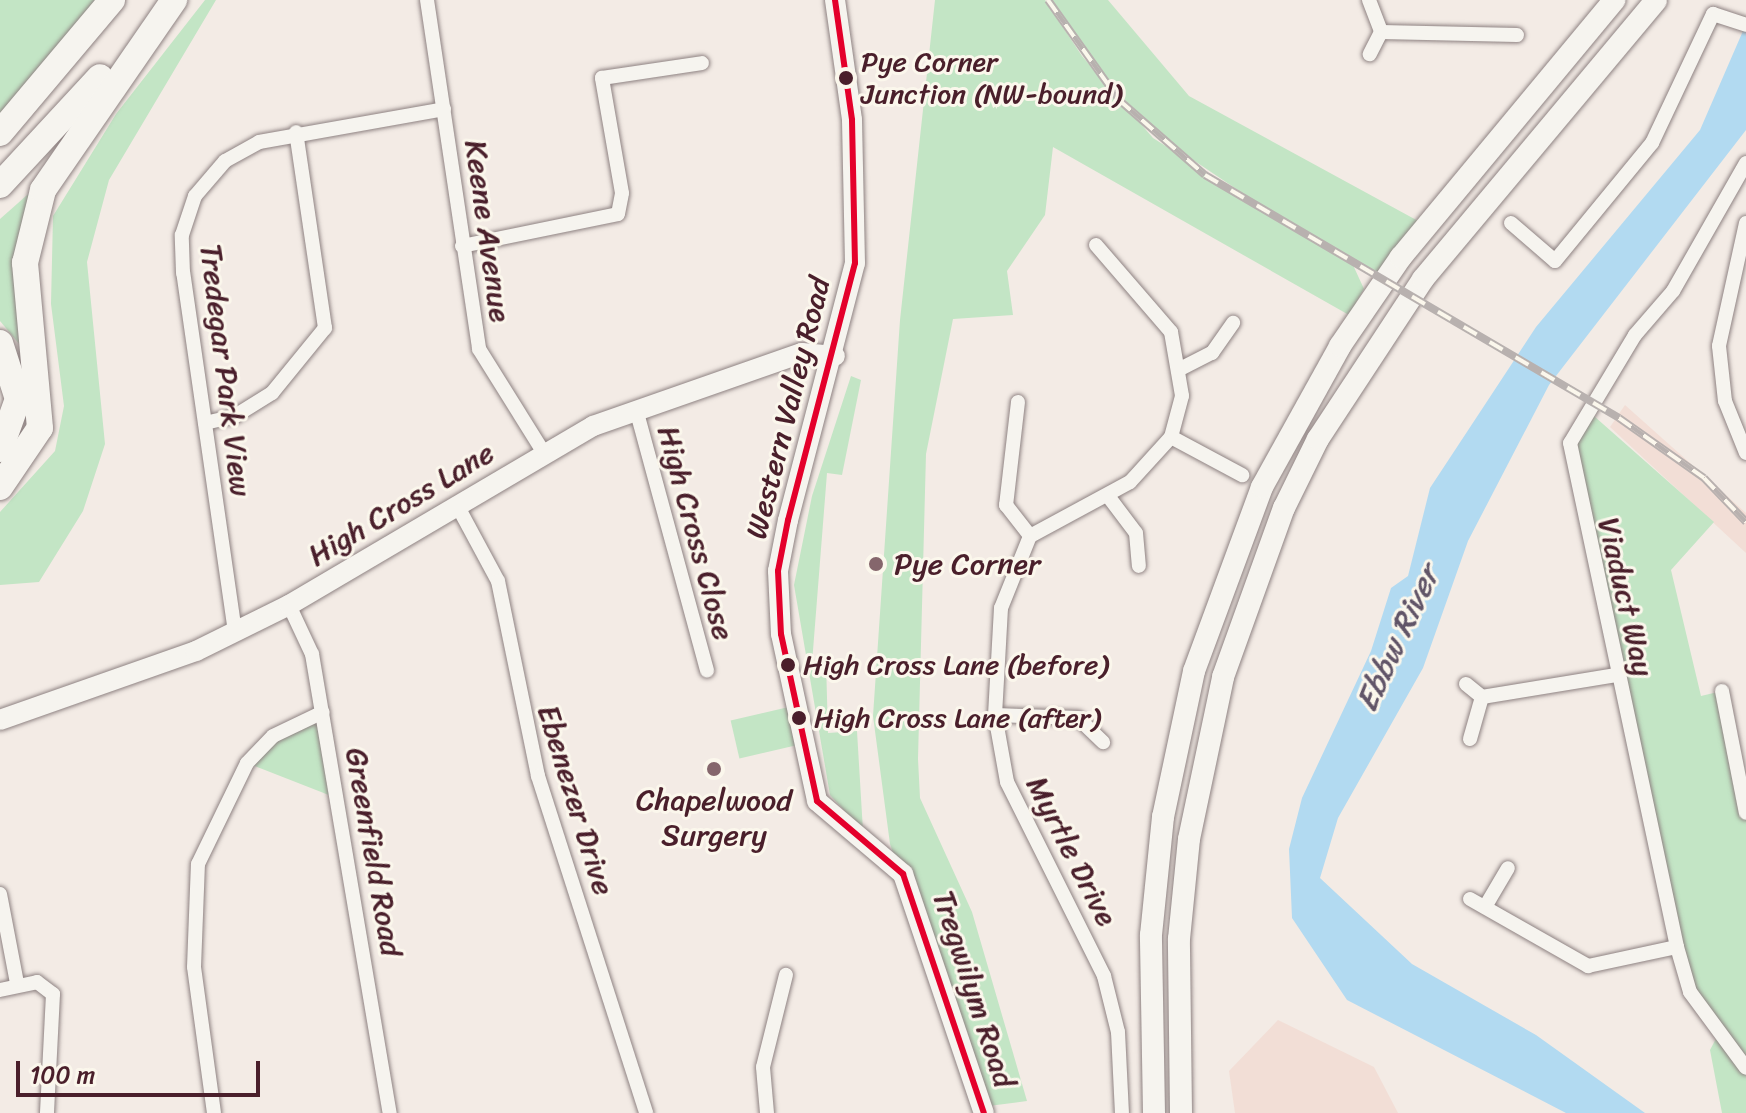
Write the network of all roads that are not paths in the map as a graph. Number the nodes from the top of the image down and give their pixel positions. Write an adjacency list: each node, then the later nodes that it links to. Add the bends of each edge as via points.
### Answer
1 (112, 0): 16 (highway)
2 (157, 0): 18 (highway, via 90,90)
3 (174, 0): 35 (highway, via 43,190 25,263 40,428)
4 (427, 0): 14 (street, Keene Avenue)
5 (835, 0): 25 (street, Western Valley Road, via 857,201 855,263)
6 (1369, 0): 10 (street)
7 (1614, 0): 72 (main road, via 1401,257 1340,346 1262,487 1227,571 1194,671 1163,817 1151,935)
8 (1656, 0): 73 (main road, via 1423,279 1318,439 1284,508 1223,677 1191,823 1179,939)
9 (1740, 20): 19 (street, via 1720,10 1706,23 1652,143 1555,261)
10 (1381, 32): 11 (street); 12 (street)
11 (1517, 35)
12 (1370, 54)
13 (702, 63): 22 (street, via 602,78 622,193 618,214)
14 (444, 109): 15 (street, Tredegar Park View); 22 (street, Keene Avenue)
15 (296, 132): 29 (street, Tredegar Park View, via 225,161 195,196 182,235); 29 (street, via 325,328 272,393 235,416)
16 (0, 133)
17 (1746, 163): 43 (street, Viaduct Way, via 1673,291 1635,335 1570,443)
18 (0, 185)
19 (1511, 223)
20 (1746, 223): 33 (street, via 1719,346 1725,401)
21 (1096, 245): 26 (street, via 1171,332)
22 (462, 246): 32 (street, Keene Avenue, via 479,349)
23 (1233, 323): 26 (street, via 1212,353)
24 (0, 343): 31 (highway, via 18,399)
25 (835, 356): 28 (street, High Cross Lane, via 802,353); 55 (street, Western Valley Road, via 788,520 777,597 806,762 817,801)
26 (1182, 368): 30 (street)
27 (1018, 402): 38 (street, via 1006,505)
28 (636, 409): 32 (street, High Cross Lane); 42 (street, High Cross Close)
29 (205, 423): 41 (street, Tredegar Park View)
30 (1171, 437): 34 (street); 36 (street)
31 (0, 449)
32 (544, 453): 37 (street, High Cross Lane)
33 (1746, 453)
34 (1242, 475)
35 (0, 487)
36 (1108, 496): 38 (street, via 1078,505); 39 (street, via 1136,533)
37 (457, 505): 40 (street, High Cross Lane); 68 (street, Ebenezer Drive, via 498,581 538,776)
38 (1030, 536): 48 (street, Myrtle Drive, via 1001,608)
39 (1139, 566)
40 (289, 605): 41 (street, High Cross Lane); 47 (street, Greenfield Road, via 312,654)
41 (235, 632): 50 (street, High Cross Lane)
42 (707, 671)
43 (1616, 675): 46 (street); 60 (street, Viaduct Way, via 1641,756 1650,832 1667,873)
44 (1466, 684): 46 (street)
45 (1722, 691): 51 (street)
46 (1482, 697): 52 (street)
47 (323, 712): 66 (street, via 273,736 247,763 198,864 194,967); 67 (street, Greenfield Road)
48 (995, 715): 53 (street, via 1078,718); 71 (street, Myrtle Drive, via 1007,782 1104,976 1118,1032)
49 (1746, 719): 51 (street)
50 (0, 720)
51 (1730, 722): 54 (street)
52 (1470, 739)
53 (1103, 742)
54 (1746, 813)
55 (836, 821): 70 (street, Tregwilym Road, via 903,874)
56 (1508, 868): 59 (street)
57 (0, 894): 62 (street)
58 (1470, 899): 59 (street)
59 (1485, 907): 60 (street, via 1588,966)
60 (1677, 947): 64 (street, Viaduct Way, via 1690,992)
61 (786, 975): 69 (street, via 763,1067)
62 (17, 983): 63 (street); 65 (street, via 37,982 53,994)
63 (0, 990)
64 (1746, 1068)
65 (47, 1113)
66 (214, 1113)
67 (390, 1113)
68 (646, 1113)
69 (767, 1113)
70 (984, 1113)
71 (1122, 1113)
72 (1154, 1113)
73 (1181, 1113)

